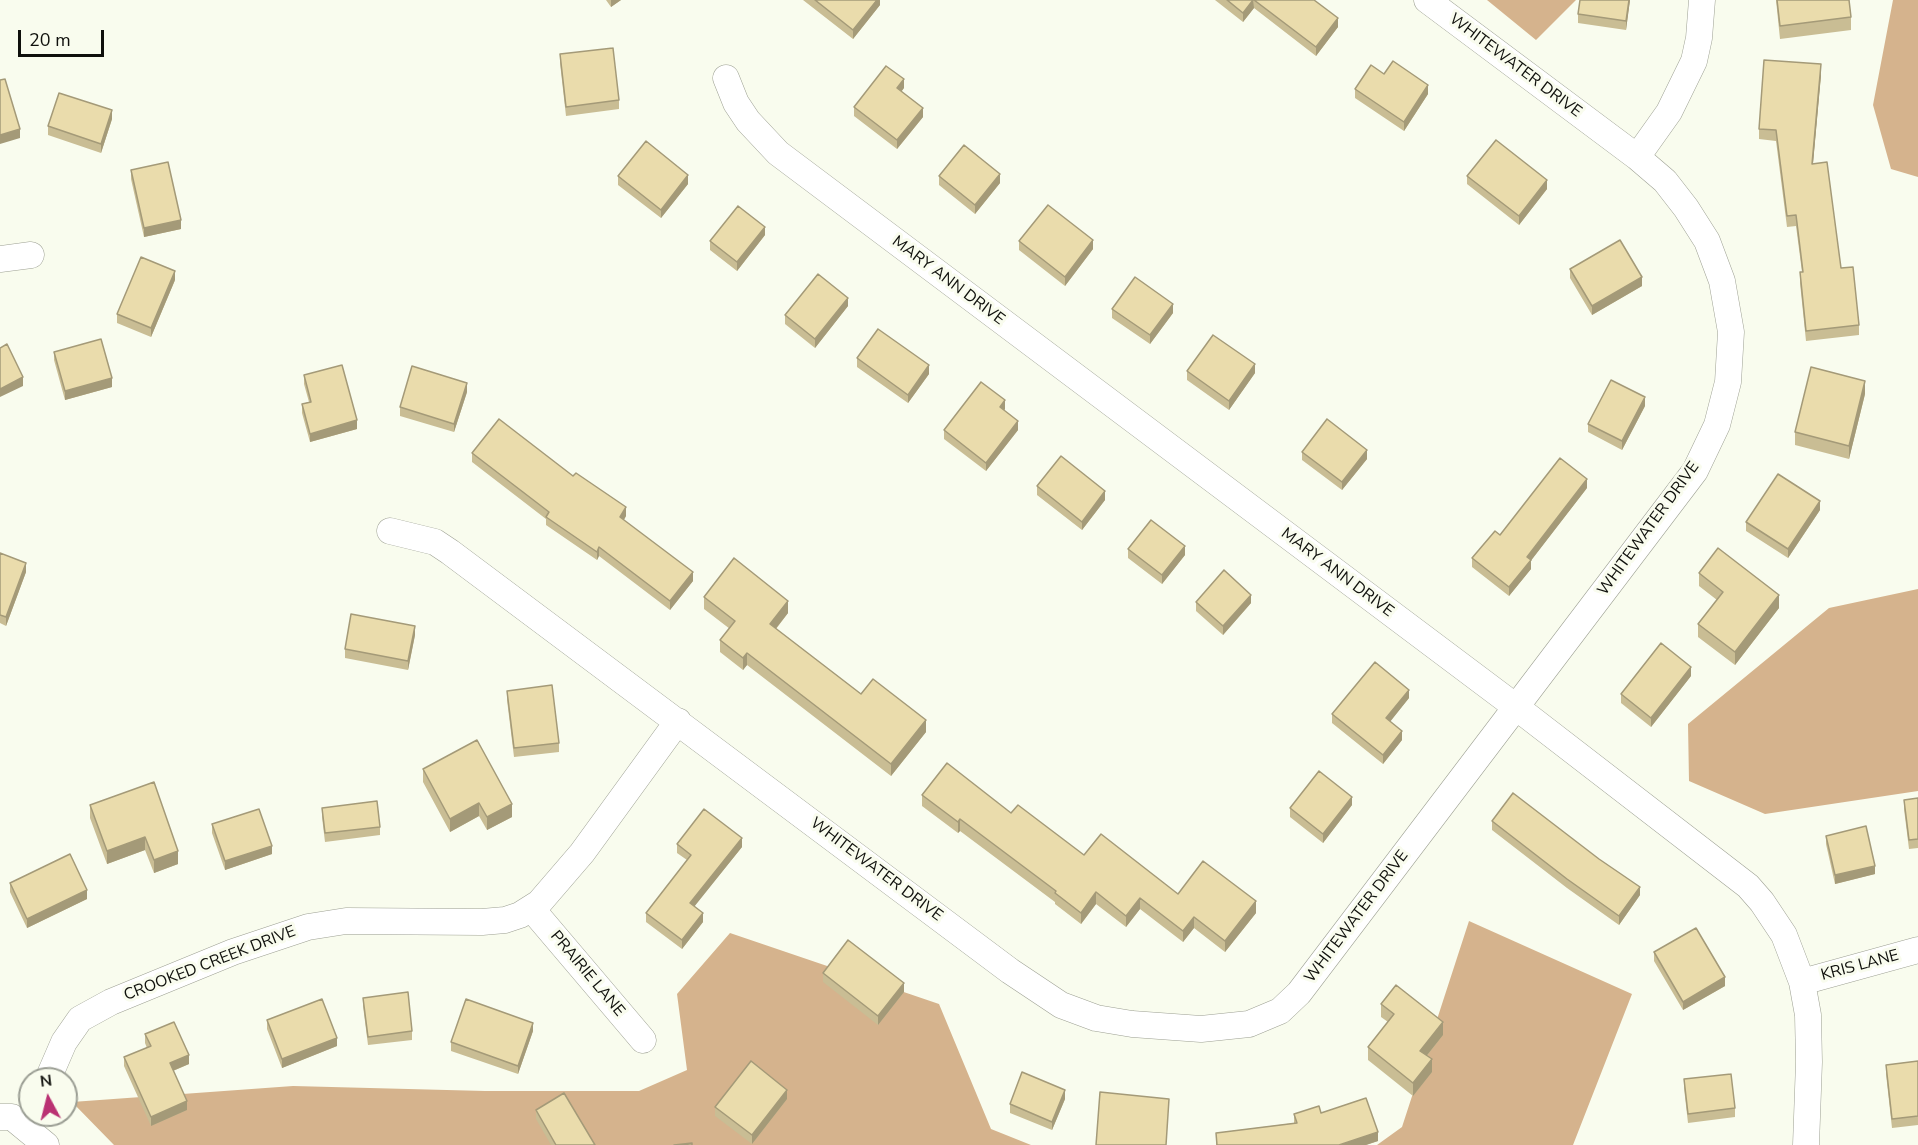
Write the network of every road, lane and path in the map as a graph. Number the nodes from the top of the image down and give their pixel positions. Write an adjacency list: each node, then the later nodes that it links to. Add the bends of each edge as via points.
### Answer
1 (1427, 0): 4 (street, WHITEWATER DRIVE)
2 (1701, 0): 4 (street, via 1694,61 1669,112)
3 (726, 78): 8 (street, MARY ANN DRIVE, via 748,121 778,153)
4 (1637, 158): 8 (street, WHITEWATER DRIVE, via 1665,181 1707,241 1722,280 1731,332 1728,382 1717,425 1695,471)
5 (32, 255): 6 (street)
6 (0, 259)
7 (390, 531): 9 (street, WHITEWATER DRIVE, via 435,542)
8 (1516, 707): 9 (street, WHITEWATER DRIVE, via 1299,993 1280,1011 1249,1024 1201,1029 1096,1018 1061,1005 1010,971); 12 (street, MARY ANN DRIVE, via 1748,886 1784,935)
9 (678, 721): 10 (street, CROOKED CREEK DRIVE, via 582,853)
10 (531, 908): 13 (street, PRAIRIE LANE); 14 (street, CROOKED CREEK DRIVE, via 505,920 482,922 346,921 233,952 111,1002 80,1019)
11 (1918, 950): 12 (street, KRIS LANE)
12 (1802, 982): 17 (street, MARY ANN DRIVE, via 1809,1062)
13 (643, 1040)
14 (53, 1067)
15 (14, 1115): 16 (street)
16 (46, 1145)
17 (1806, 1145)

